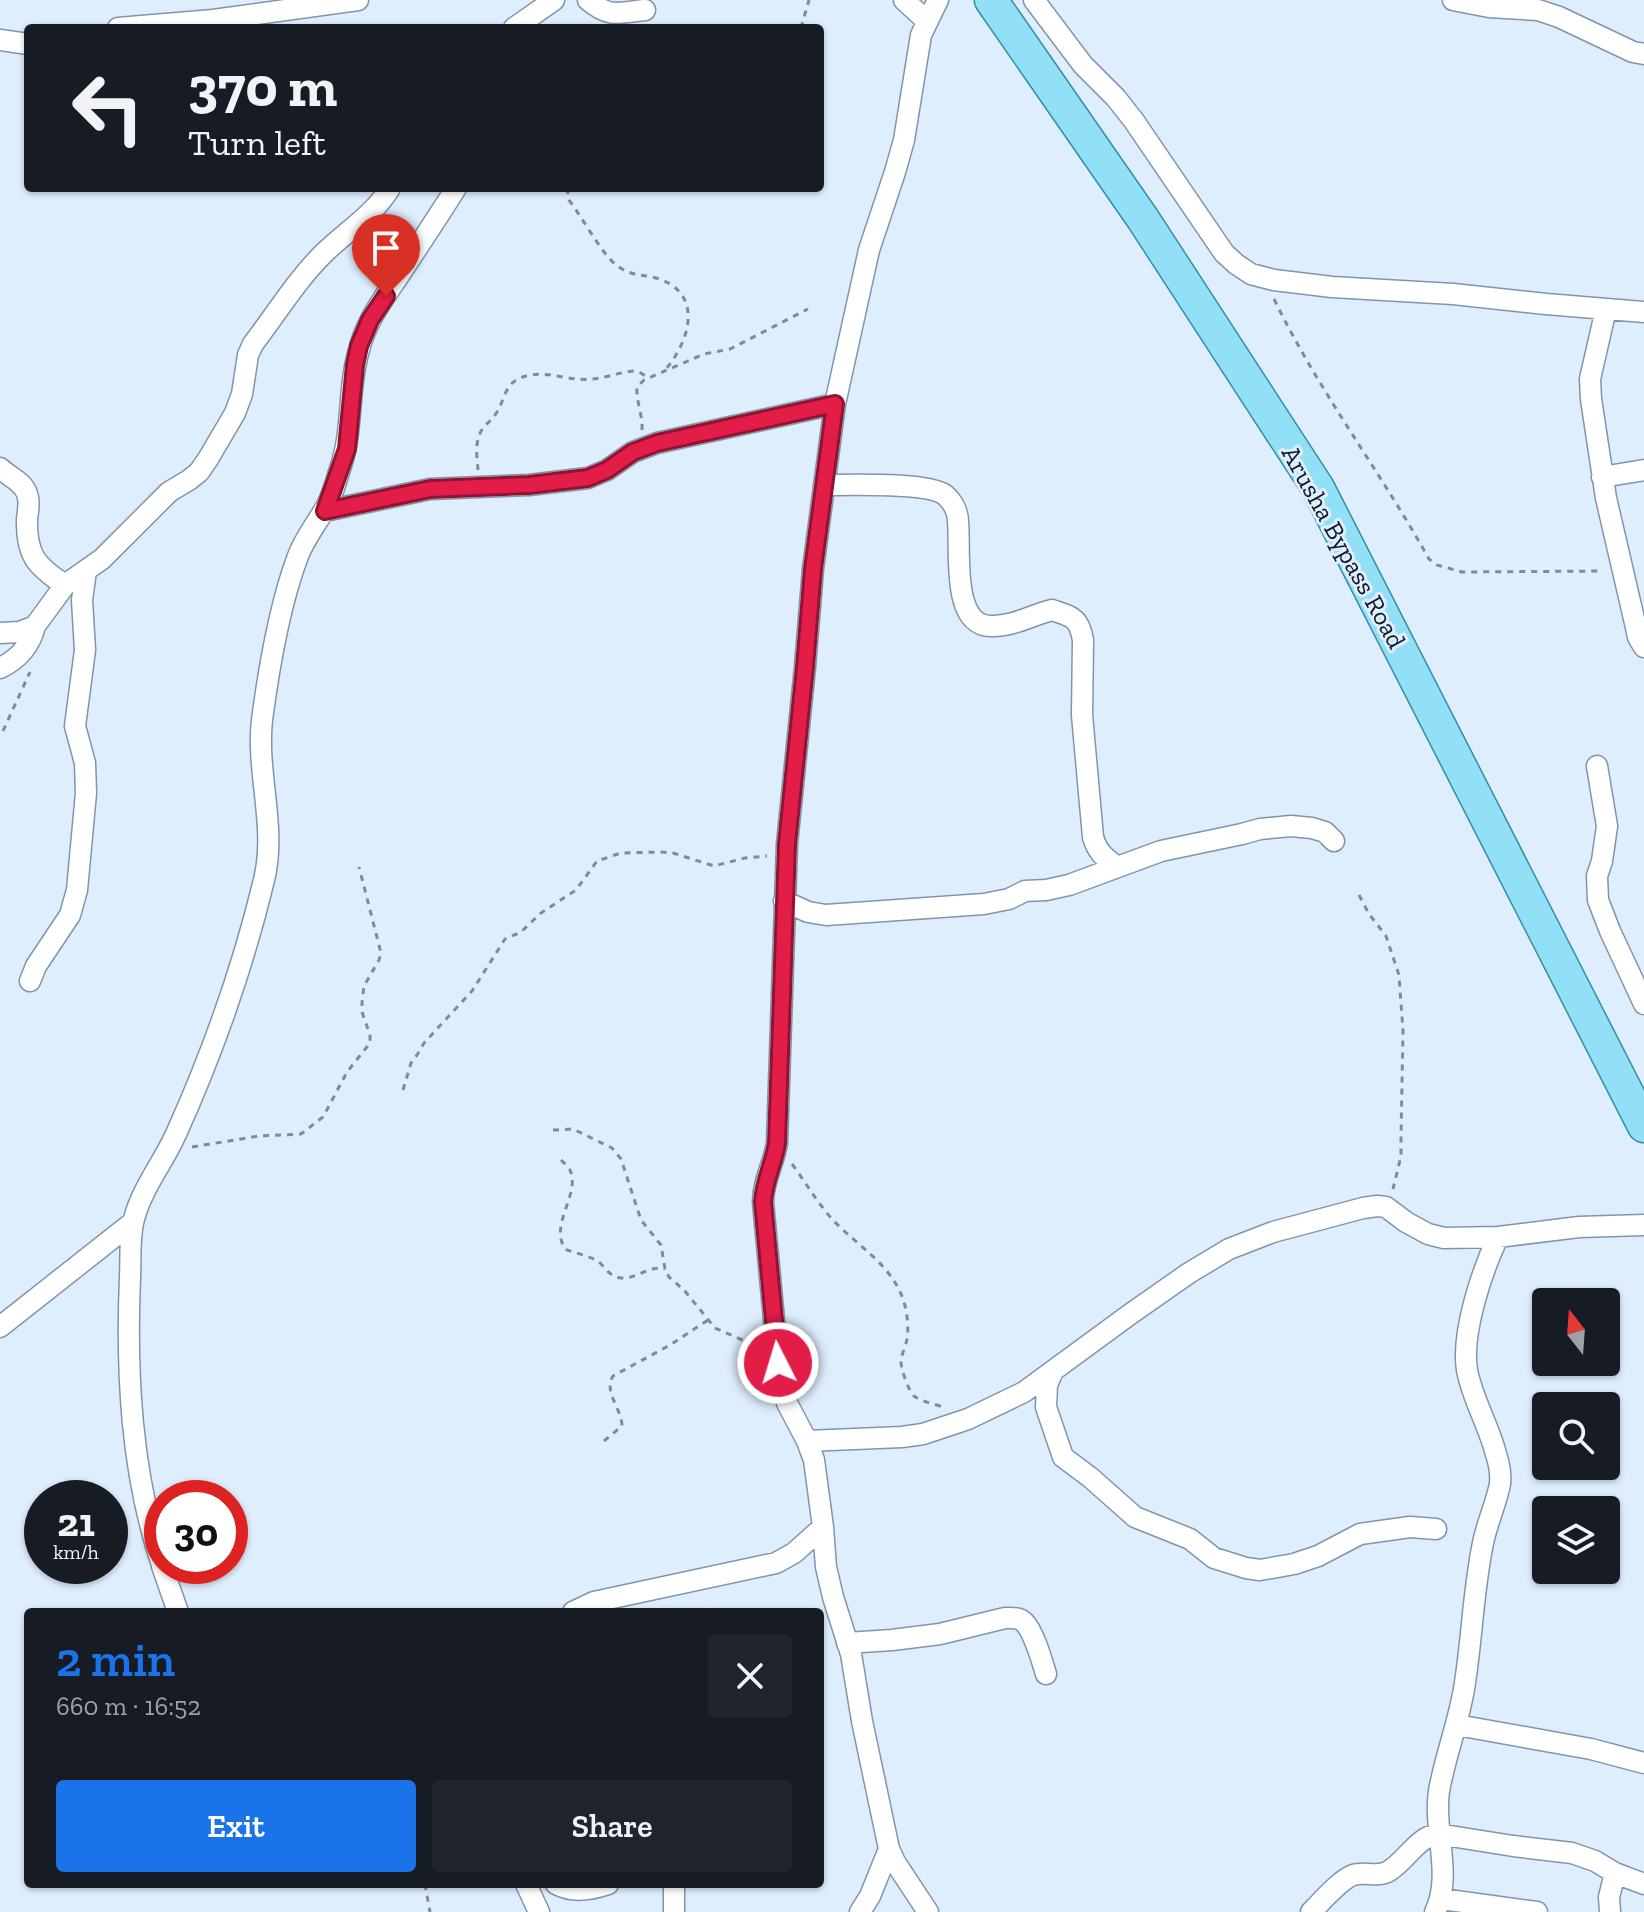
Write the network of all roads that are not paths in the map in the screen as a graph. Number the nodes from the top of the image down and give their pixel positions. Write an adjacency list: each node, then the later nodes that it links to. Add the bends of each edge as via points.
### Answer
1 (358, 0): 11 (street)
2 (554, 0): 12 (street)
3 (588, 0): 9 (street, via 612,13)
4 (904, 0): 10 (street)
5 (938, 0): 10 (street)
6 (991, 0): 39 (main road, Arusha Bypass Road, via 1143,219 1318,488)
7 (1034, 0): 19 (street, via 1134,121 1224,253 1251,274 1332,287)
8 (1453, 0): 16 (street, via 1538,10)
9 (650, 5): 13 (street)
10 (927, 21): 21 (street, via 904,140 869,250)
11 (166, 24)
12 (520, 24)
13 (629, 24)
14 (0, 40): 15 (street)
15 (24, 43)
16 (1644, 54)
17 (387, 192): 27 (street, via 299,281 253,344 235,413 199,472 169,492)
18 (453, 192): 26 (street, via 370,320 359,346 347,449)
19 (1606, 309): 20 (street); 24 (street, via 1590,379)
20 (1644, 312)
21 (835, 404): 25 (street); 26 (street, via 657,443 588,478 430,489)
22 (0, 468): 28 (street, via 28,495 27,532 35,560)
23 (1644, 470): 24 (street)
24 (1602, 477): 31 (street)
25 (824, 485): 35 (street, via 911,488 945,495 958,520 962,594 977,622 990,627 1011,624 1052,610 1076,619 1083,640 1082,715 1093,837 1103,857); 36 (street)
26 (325, 511): 40 (street, via 292,575 268,689 260,748 268,837 265,877 227,1010)
27 (86, 571): 28 (street); 37 (street, via 85,650 75,726 86,793 77,890 70,915)
28 (65, 585): 29 (street)
29 (34, 632): 30 (street); 32 (street, via 19,656)
30 (0, 633)
31 (1644, 647)
32 (0, 668)
33 (1597, 766): 38 (street, via 1607,826 1598,900)
34 (1334, 841): 35 (street, via 1312,828 1274,826 1161,851)
35 (1117, 867): 36 (street, via 1069,885 984,904 826,915)
36 (784, 901): 45 (street, via 777,1143 763,1202 778,1363 787,1403)
37 (30, 981)
38 (1644, 1004)
39 (1644, 1126)
40 (133, 1222): 43 (street); 46 (street, via 129,1389)
41 (1644, 1225): 42 (street)
42 (1498, 1237): 44 (street, via 1428,1234 1377,1206 1273,1232 1229,1249 1189,1273); 54 (street, via 1487,1260 1466,1349 1467,1370 1494,1445 1500,1483 1483,1541)
43 (0, 1327)
44 (1053, 1371): 45 (street, via 1024,1392 923,1434); 48 (street, via 1046,1407 1063,1457 1135,1517 1190,1539 1214,1558 1260,1570 1318,1556 1360,1534)
45 (807, 1441): 47 (street)
46 (144, 1495)
47 (823, 1527): 51 (street, via 776,1563); 52 (street, via 826,1567)
48 (1436, 1529)
49 (168, 1584): 50 (street)
50 (177, 1608)
51 (581, 1608)
52 (847, 1643): 53 (street, via 940,1634 1015,1617 1028,1629); 57 (street)
53 (1046, 1674)
54 (1457, 1725): 55 (street); 56 (street, via 1439,1790)
55 (1644, 1763)
56 (1438, 1834): 58 (street, via 1572,1853); 63 (street, via 1443,1872); 68 (street, via 1428,1836 1384,1874 1348,1877)
57 (889, 1849): 66 (street); 67 (street)
58 (1632, 1876): 70 (street, via 1609,1897)
59 (528, 1888): 64 (street)
60 (566, 1888): 61 (street)
61 (591, 1888)
62 (674, 1888): 65 (street)
63 (1438, 1905): 69 (street)
64 (539, 1912)
65 (674, 1912)
66 (860, 1912)
67 (928, 1912)
68 (1311, 1912)
69 (1537, 1912)
70 (1610, 1912)

